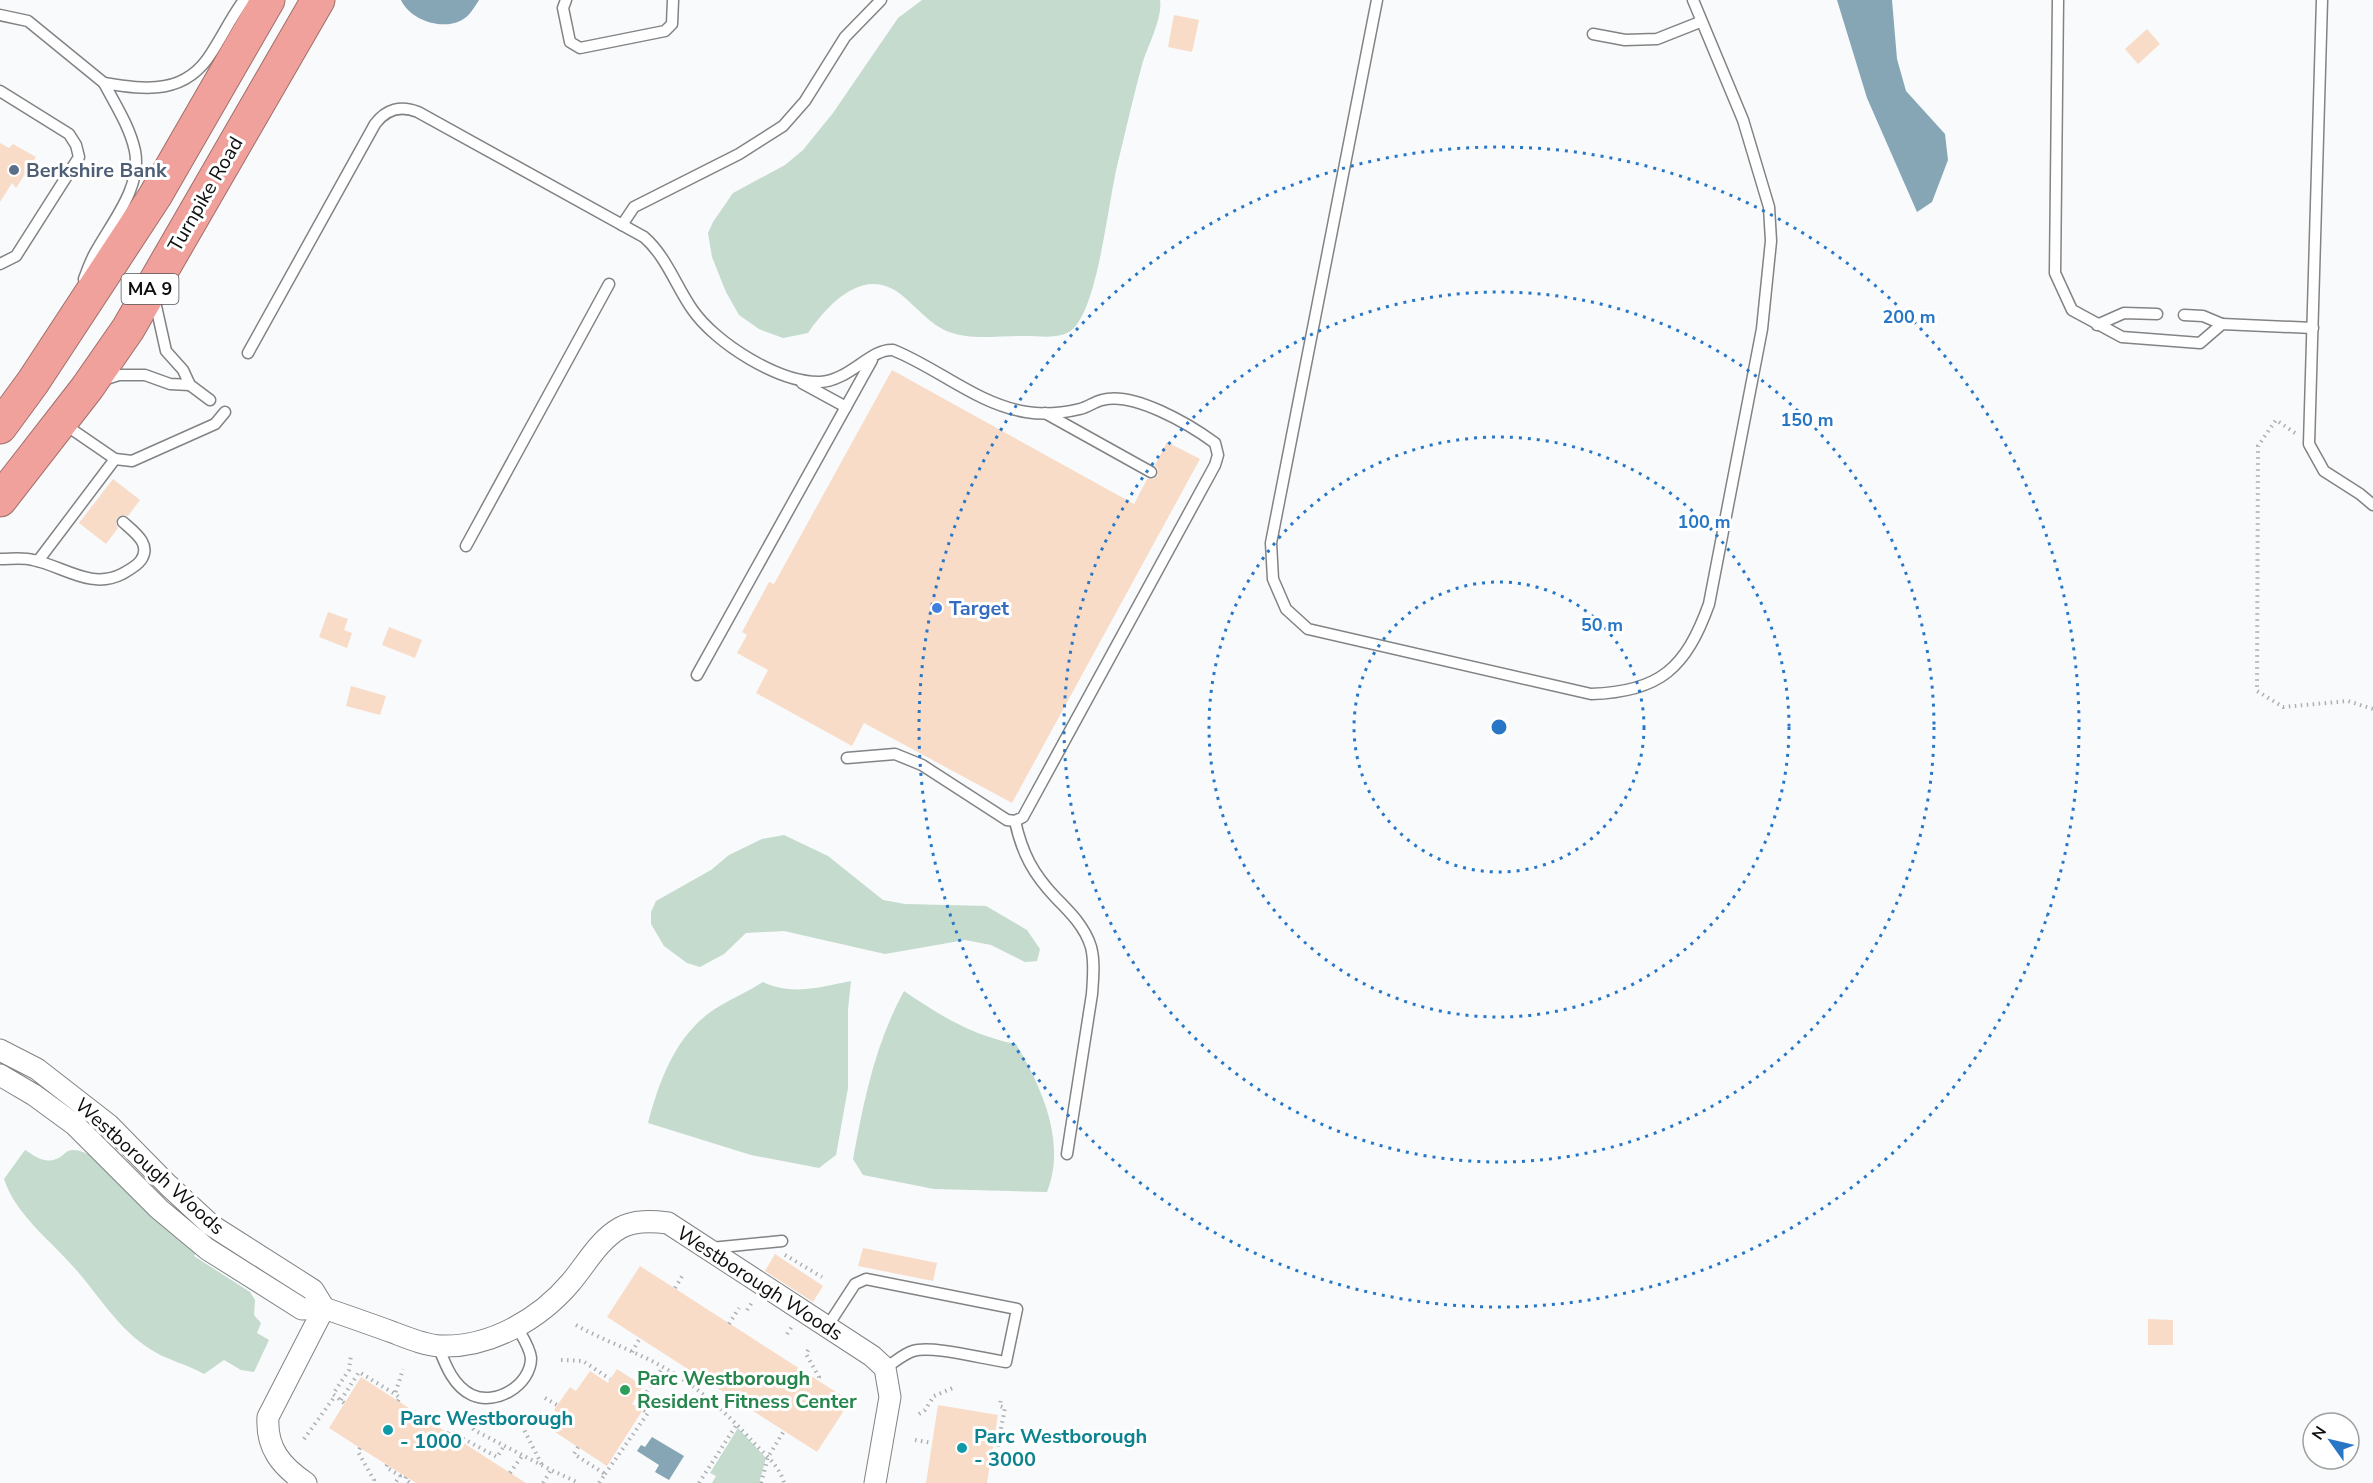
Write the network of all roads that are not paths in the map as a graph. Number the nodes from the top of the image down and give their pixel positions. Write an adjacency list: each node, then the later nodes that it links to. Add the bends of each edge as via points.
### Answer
1 (244, 0): 14 (lane, via 211,55 191,75 155,88)
2 (268, 0): 25 (highway, MA 9, via 155,196)
3 (318, 0): 19 (highway, Turnpike Road / MA 9)
4 (566, 0): 5 (lane, via 563,8 570,42 580,48 664,31 672,24)
5 (673, 0)
6 (880, 0): 16 (lane, via 845,37 806,101 783,126 739,154 634,207)
7 (1377, 0): 12 (lane, via 1271,543 1273,579 1286,609 1308,629 1592,694 1622,693 1665,675 1700,630 1709,604 1762,329 1771,241 1769,207 1743,120)
8 (1692, 0): 12 (lane)
9 (2058, 0): 23 (lane, via 2055,273 2072,310)
10 (2322, 0): 24 (lane)
11 (0, 15): 14 (lane, via 28,21)
12 (1700, 22): 13 (lane, via 1657,39 1625,40)
13 (1593, 34)
14 (104, 83): 25 (lane, via 128,131 135,152 135,169 130,191 93,256)
15 (0, 91): 17 (lane, via 69,134 79,157 16,256)
16 (622, 225): 26 (lane, via 418,112 406,108 390,110 375,124); 28 (lane, via 651,243 710,331 742,354)
17 (0, 264)
18 (609, 284): 42 (lane)
19 (152, 286): 29 (lane, via 166,351); 30 (highway, Turnpike Road / MA 9)
20 (2157, 314): 23 (lane, via 2124,313)
21 (2184, 315): 22 (lane, via 2203,316)
22 (2222, 324): 23 (lane, via 2200,343 2122,337); 24 (lane)
23 (2097, 325)
24 (2313, 328): 40 (lane, via 2309,444 2324,471)
25 (60, 342): 36 (highway, MA 9)
26 (248, 353)
27 (875, 355): 28 (lane, via 836,379); 32 (lane); 34 (lane, via 893,350 986,399 1010,409)
28 (794, 379): 32 (lane)
29 (190, 385): 30 (lane, via 170,384 146,375 119,375); 31 (lane)
30 (87, 388): 35 (highway, Turnpike Road / MA 9)
31 (210, 400)
32 (846, 407): 45 (lane)
33 (225, 412): 37 (lane, via 215,424 178,442 132,460)
34 (1044, 413): 38 (lane); 47 (lane, via 1065,412 1119,398 1162,412 1203,435 1215,443 1218,455 1025,814)
35 (61, 422): 37 (lane); 39 (highway, Turnpike Road / MA 9)
36 (0, 427)
37 (115, 459): 44 (lane, via 91,499)
38 (1151, 472)
39 (0, 500)
40 (2373, 506)
41 (123, 522): 44 (lane, via 143,543 144,551 132,569 111,579 71,574)
42 (466, 546)
43 (0, 559): 44 (lane)
44 (38, 561)
45 (697, 675)
46 (847, 758): 47 (lane, via 895,754 922,765 1005,819)
47 (1015, 821): 50 (lane, via 1024,856 1069,910 1092,949 1092,994)
48 (0, 1050): 53 (street, Westborough Woods, via 37,1069 109,1125 211,1225 313,1290)
49 (0, 1075): 53 (street, Westborough Woods, via 75,1125 159,1209 207,1249 302,1309)
50 (1067, 1154)
51 (782, 1241): 52 (lane)
52 (706, 1248): 54 (street, Westborough Woods); 55 (street, Westborough Woods, via 668,1223 640,1222 621,1227 603,1241 559,1295)
53 (324, 1308): 56 (street, Westborough Woods); 58 (street, via 268,1417 267,1435 276,1455)
54 (827, 1327): 57 (street, Westborough Woods); 57 (lane, via 855,1284 866,1279 1017,1309 1006,1362 918,1350)
55 (518, 1328): 56 (street, via 471,1343); 56 (lane, via 531,1356 529,1367 513,1390 501,1396 486,1398 461,1388)
56 (438, 1346)
57 (885, 1368): 59 (street, via 890,1397)
58 (306, 1483)
59 (875, 1483)

